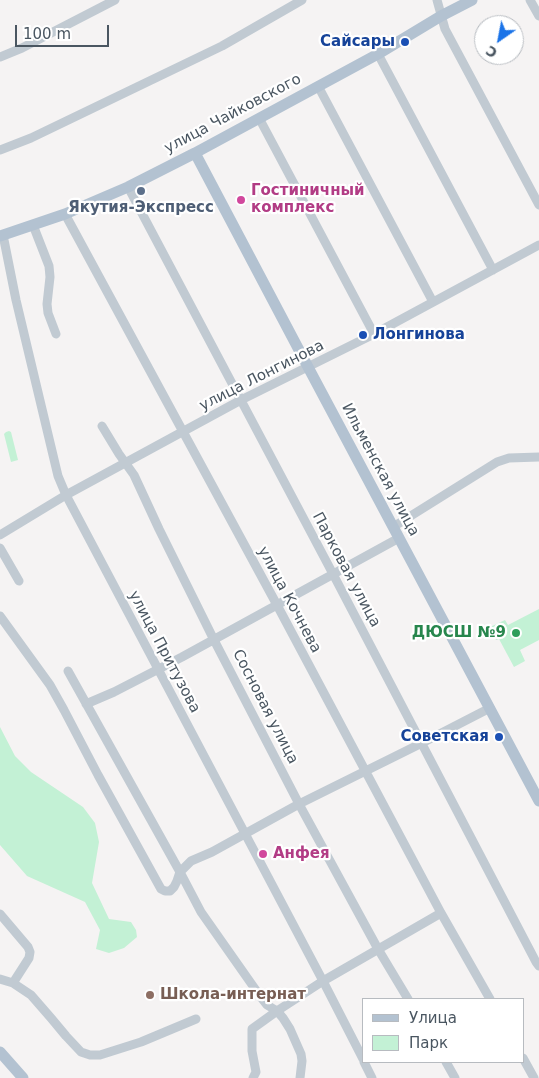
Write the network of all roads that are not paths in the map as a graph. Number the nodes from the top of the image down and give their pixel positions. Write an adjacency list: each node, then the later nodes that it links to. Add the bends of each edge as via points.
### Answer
1 (115, 0): 9 (street)
2 (302, 0): 12 (street, via 222,46)
3 (437, 0): 6 (street)
4 (472, 0): 6 (main road, улица Чайковского)
5 (530, 0): 7 (street)
6 (441, 16): 8 (main road, улица Чайковского); 15 (street, via 444,29)
7 (539, 16)
8 (378, 54): 10 (main road, улица Чайковского); 20 (street)
9 (0, 57)
10 (318, 86): 11 (main road, улица Чайковского); 21 (street)
11 (258, 118): 13 (main road, улица Чайковского); 23 (street)
12 (0, 150)
13 (196, 152): 14 (main road, улица Чайковского); 24 (main road, Ильменская улица)
14 (128, 187): 16 (main road, улица Чайковского); 25 (street, Парковая улица)
15 (539, 205)
16 (65, 214): 17 (main road, улица Чайковского); 27 (street, улица Кочнева)
17 (33, 225): 18 (main road, улица Чайковского); 22 (street, via 49,266 47,304)
18 (1, 236): 30 (street, улица Притузова, via 56,471)
19 (539, 246): 20 (street, улица Лонгинова)
20 (493, 270): 21 (street, улица Лонгинова)
21 (433, 302): 23 (street, улица Лонгинова)
22 (56, 334)
23 (374, 334): 24 (street, улица Лонгинова)
24 (308, 367): 25 (street, улица Лонгинова); 31 (main road, Ильменская улица)
25 (242, 400): 27 (street, улица Лонгинова); 35 (street, Парковая улица)
26 (102, 426): 29 (street, Сосновая улица)
27 (183, 433): 29 (street, улица Лонгинова); 37 (street, улица Кочнева)
28 (539, 457): 31 (street, via 509,458 497,462)
29 (126, 463): 30 (street, улица Лонгинова); 39 (street, Сосновая улица)
30 (66, 495): 32 (street, улица Лонгинова); 40 (street, улица Притузова)
31 (393, 527): 33 (main road, Ильменская улица)
32 (0, 535)
33 (399, 538): 35 (street); 43 (main road, Ильменская улица)
34 (0, 548): 36 (street)
35 (333, 574): 37 (street); 44 (street, Парковая улица)
36 (19, 581)
37 (277, 605): 39 (street); 45 (street, улица Кочнева)
38 (0, 616): 49 (street, via 55,693 161,889 170,891)
39 (214, 640): 40 (street); 47 (street, Сосновая улица)
40 (158, 669): 42 (street); 48 (street, улица Притузова)
41 (68, 671): 42 (street)
42 (86, 704): 49 (street)
43 (490, 708): 44 (street); 46 (main road, Ильменская улица)
44 (422, 744): 45 (street); 53 (street, Парковая улица)
45 (364, 771): 47 (street); 50 (street, улица Кочнева)
46 (539, 801)
47 (299, 804): 48 (street); 52 (street, Сосновая улица)
48 (245, 834): 49 (street, via 191,861); 55 (street, улица Притузова)
49 (180, 872): 59 (street, via 201,912 260,996)
50 (441, 913): 52 (street); 58 (street, улица Кочнева)
51 (0, 914): 56 (street, via 30,952)
52 (378, 949): 55 (street); 57 (street, Сосновая улица)
53 (539, 966)
54 (0, 979): 56 (street)
55 (323, 981): 59 (street); 62 (street, улица Притузова)
56 (13, 983): 60 (street, via 31,995 81,1052 90,1055 141,1042)
57 (407, 998)
58 (489, 998)
59 (277, 1011): 67 (street, via 252,1029 256,1072); 68 (street, via 290,1029 301,1054)
60 (196, 1019)
61 (0, 1052): 66 (main road)
62 (362, 1058)
63 (524, 1060): 71 (street)
64 (364, 1063): 69 (street, улица Притузова)
65 (447, 1063): 70 (street)
66 (23, 1078)
67 (253, 1078)
68 (300, 1078)
69 (372, 1078)
70 (456, 1078)
71 (534, 1078)

